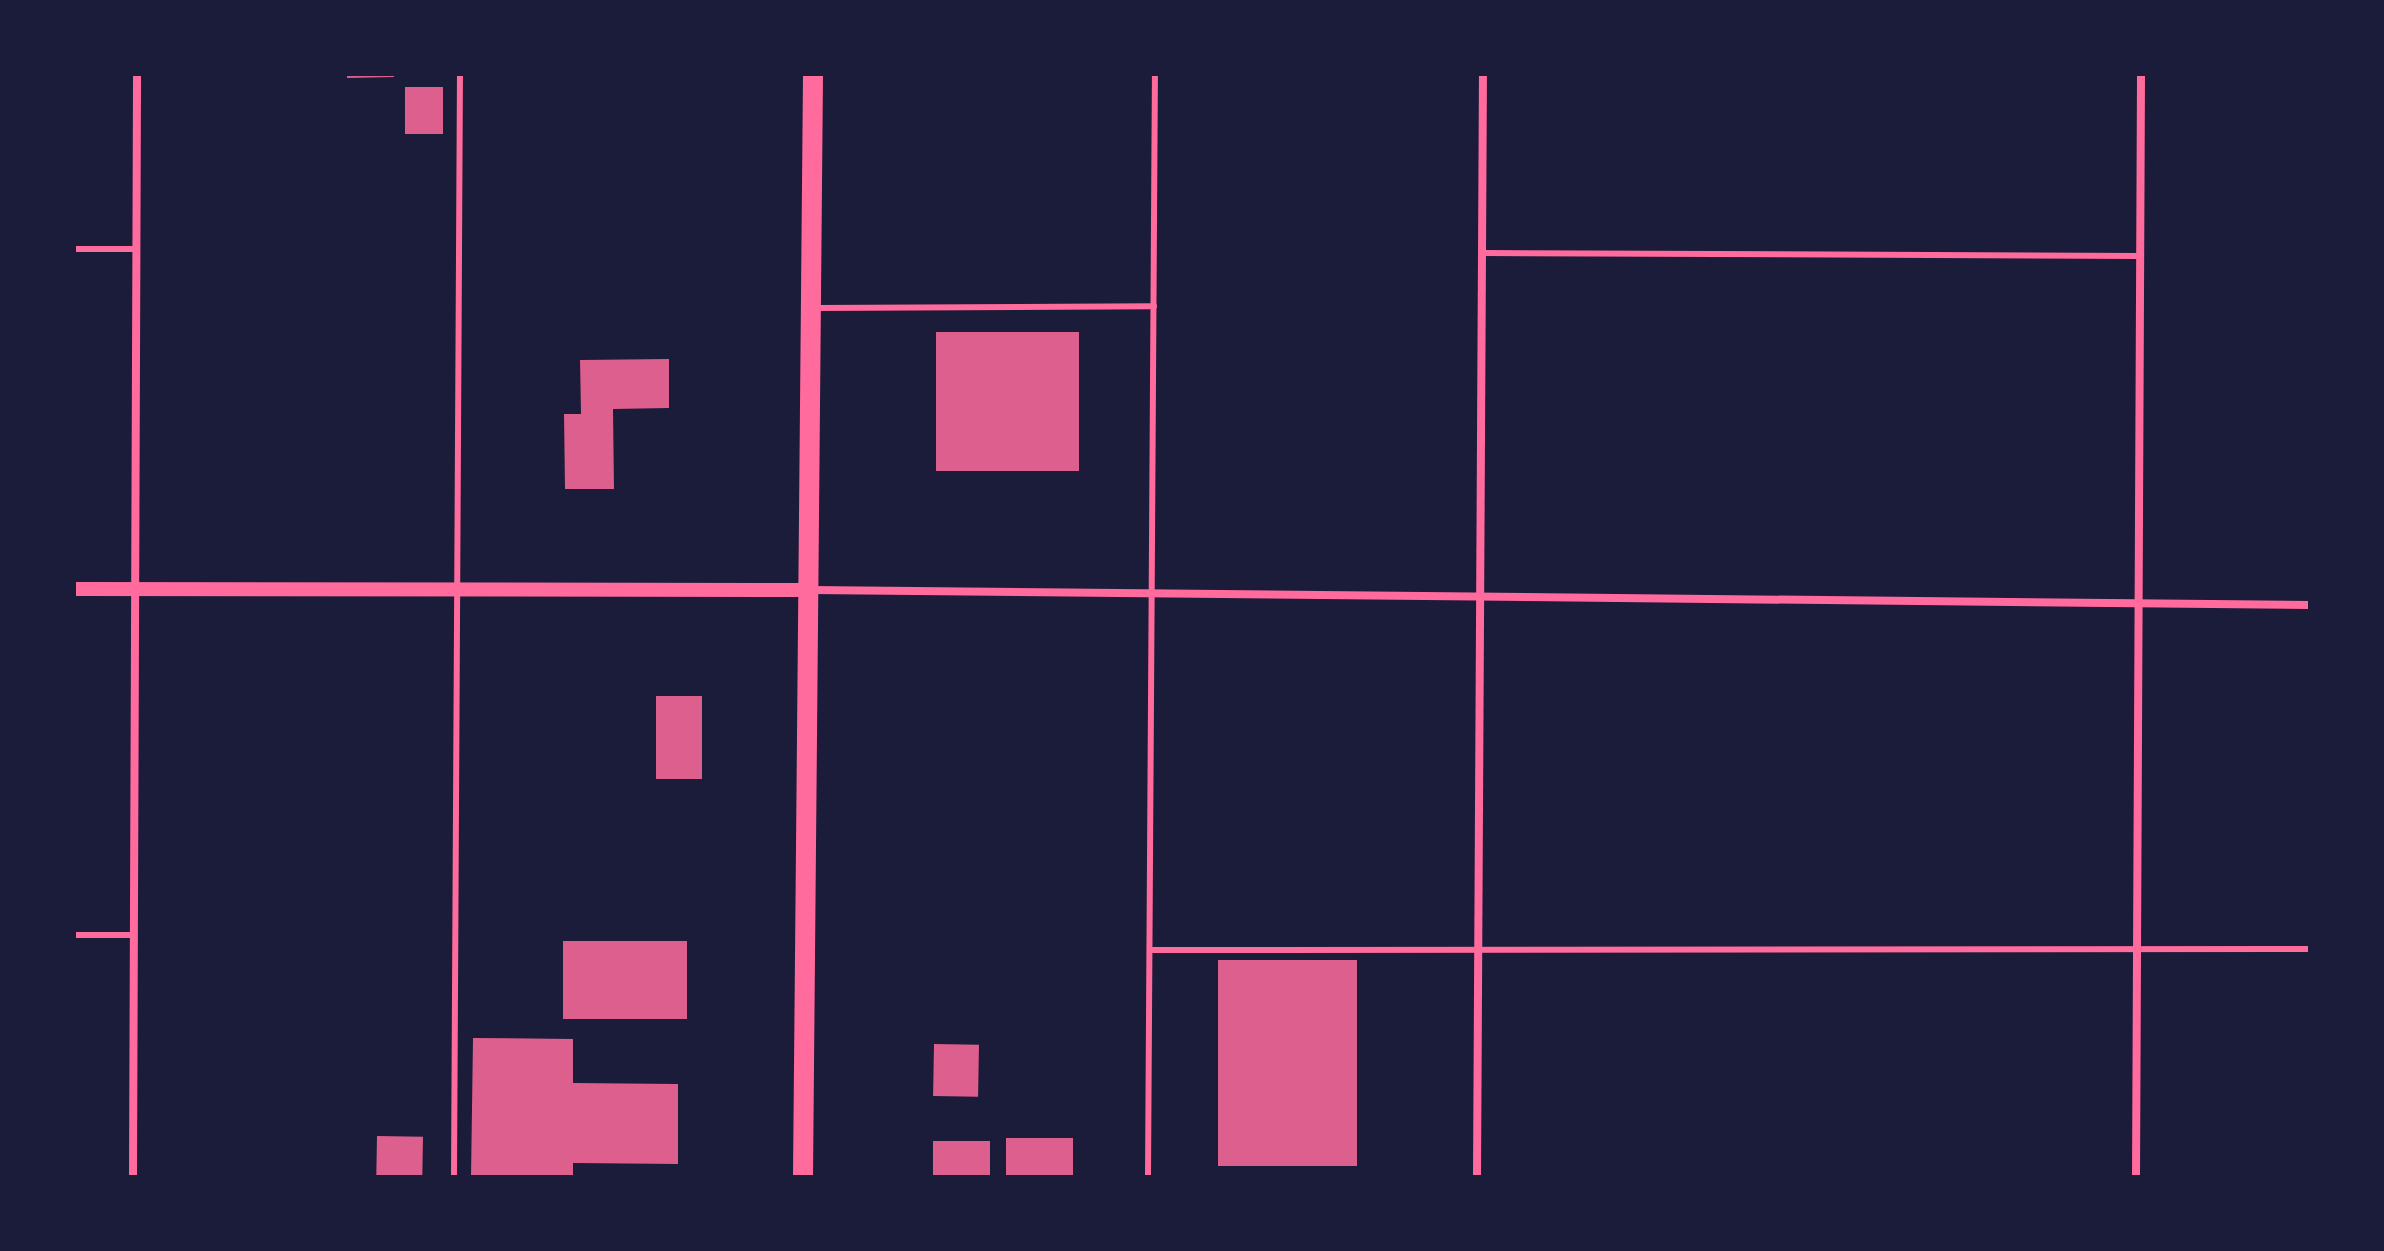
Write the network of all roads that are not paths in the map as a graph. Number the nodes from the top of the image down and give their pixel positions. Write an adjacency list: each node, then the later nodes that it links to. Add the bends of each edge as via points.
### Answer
1 (137, 74): 8 (street)
2 (460, 74): 15 (lane)
3 (813, 74): 12 (main road)
4 (1155, 74): 11 (lane)
5 (1483, 74): 9 (street)
6 (2141, 74): 10 (street)
7 (74, 249): 8 (lane)
8 (136, 249): 14 (street)
9 (1482, 253): 10 (lane); 17 (street)
10 (2140, 256): 19 (street)
11 (1154, 306): 12 (lane); 18 (lane)
12 (811, 308): 16 (main road)
13 (74, 589): 14 (street)
14 (134, 589): 15 (street); 22 (street)
15 (460, 590): 16 (street); 28 (lane)
16 (807, 590): 18 (street); 29 (main road)
17 (1481, 594): 18 (street); 19 (street); 23 (street)
18 (1152, 595): 26 (lane)
19 (2135, 605): 20 (street); 24 (street)
20 (2310, 605)
21 (74, 935): 22 (lane)
22 (132, 935): 27 (street)
23 (1478, 947): 24 (lane); 26 (lane); 31 (street)
24 (2136, 948): 25 (lane); 32 (street)
25 (2310, 949)
26 (1153, 950): 30 (lane)
27 (133, 1177)
28 (454, 1177)
29 (803, 1177)
30 (1148, 1177)
31 (1477, 1177)
32 (2136, 1177)

